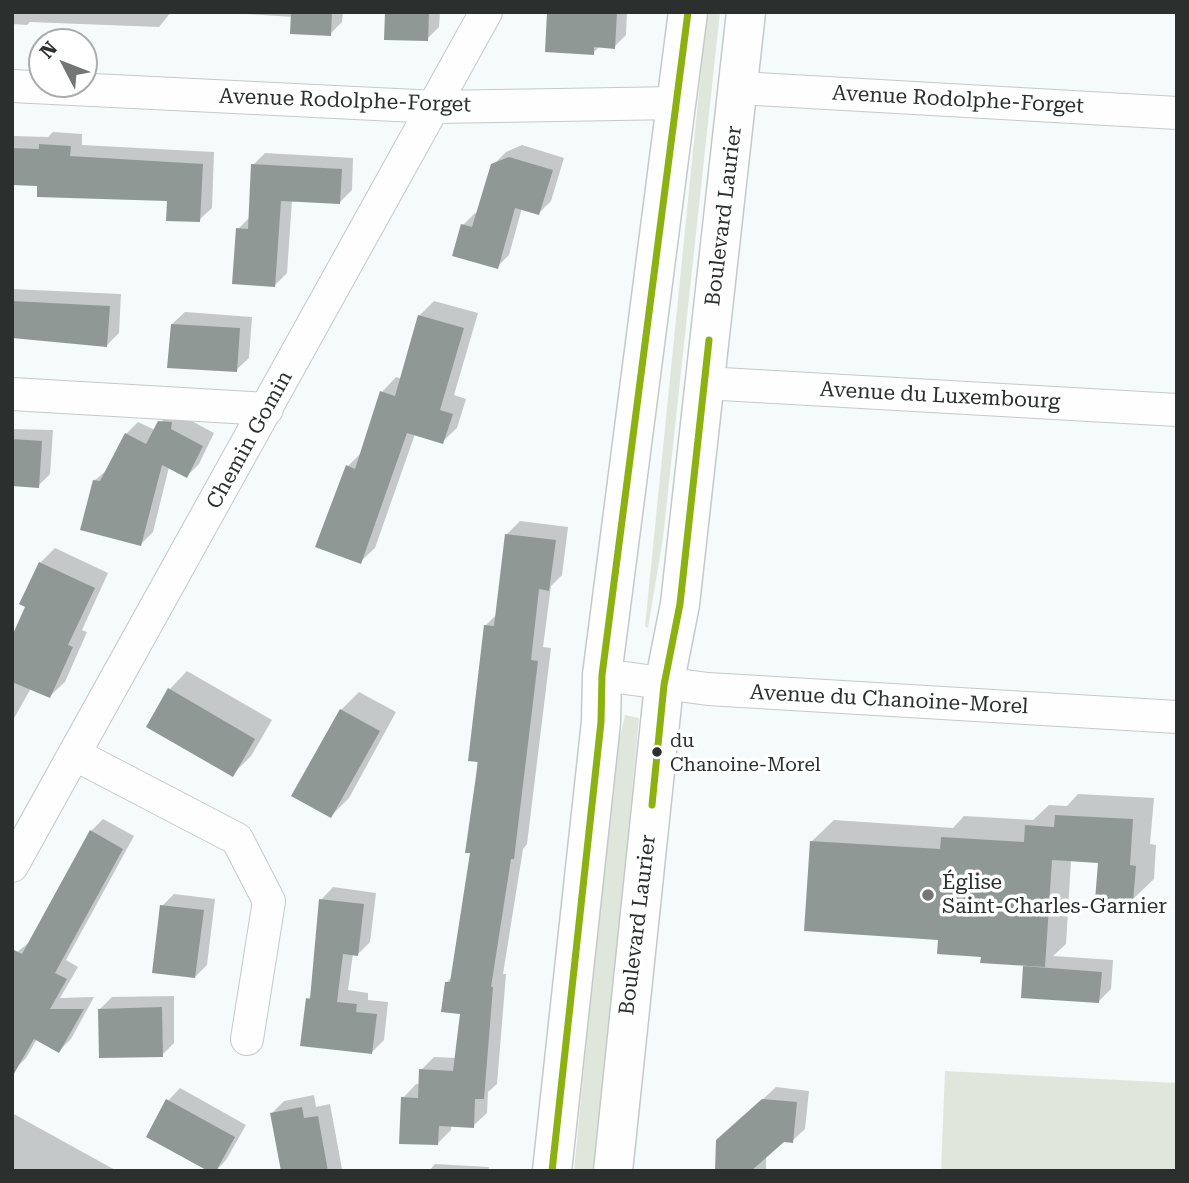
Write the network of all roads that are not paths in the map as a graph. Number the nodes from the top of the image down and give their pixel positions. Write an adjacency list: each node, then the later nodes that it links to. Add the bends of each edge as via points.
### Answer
1 (486, 12): 7 (street, Chemin Gomin)
2 (688, 12): 6 (main road)
3 (746, 12): 5 (main road, Boulevard Laurier)
4 (12, 86): 7 (street, Avenue Rodolphe-Forget)
5 (739, 88): 8 (street, Avenue Rodolphe-Forget); 9 (main road, Boulevard Laurier)
6 (678, 103): 7 (street, Avenue Rodolphe-Forget); 13 (main road)
7 (436, 107): 11 (street, Chemin Gomin)
8 (1177, 113)
9 (704, 383): 12 (street, Avenue du Luxembourg); 14 (main road, Boulevard Laurier, via 680,604)
10 (12, 394): 11 (street)
11 (267, 409): 16 (street, Chemin Gomin)
12 (1177, 410)
13 (602, 676): 14 (street, Avenue du Chanoine-Morel); 19 (main road, via 601,722)
14 (664, 685): 15 (street, Avenue du Chanoine-Morel); 20 (main road, Boulevard Laurier)
15 (1177, 717)
16 (74, 754): 17 (street, Chemin Gomin); 18 (street, via 237,839 269,901)
17 (12, 866)
18 (247, 1040)
19 (552, 1171)
20 (612, 1171)

